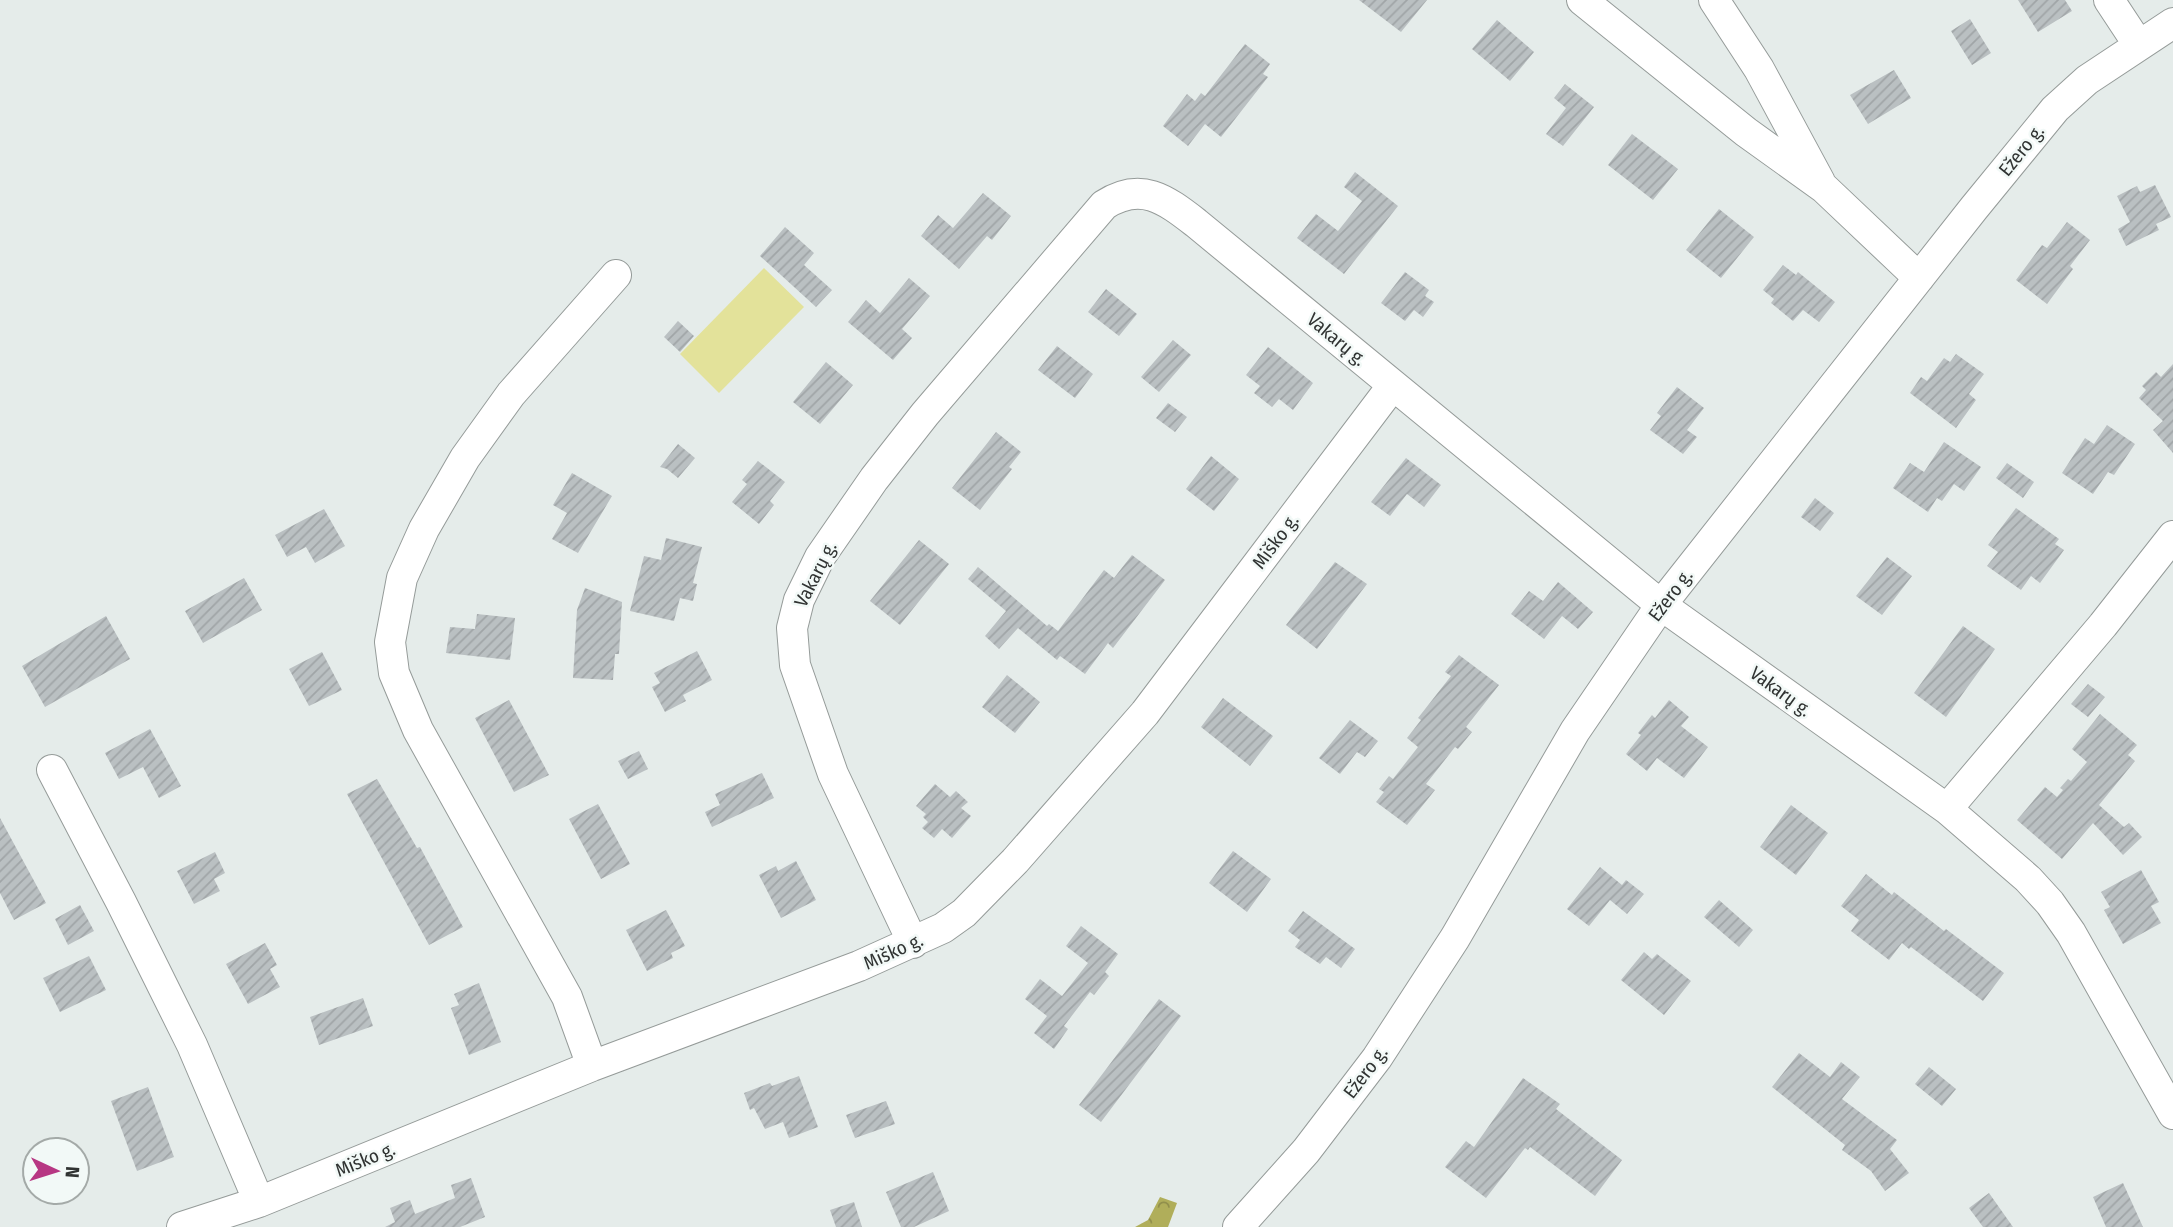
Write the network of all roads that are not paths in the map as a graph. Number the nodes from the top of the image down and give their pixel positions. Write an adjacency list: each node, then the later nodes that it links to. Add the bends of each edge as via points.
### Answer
1 (1582, 0): 6 (street, via 1746,132)
2 (1714, 0): 6 (street, via 1759,69)
3 (2109, 0): 5 (street)
4 (2173, 23): 5 (street, Ežero g.)
5 (2138, 44): 8 (street, Ežero g., via 2055,109)
6 (1824, 188): 8 (street)
7 (616, 275): 15 (street, via 511,394 465,458 424,528 402,578 390,642 394,673 418,730 566,998)
8 (1919, 278): 11 (street, Ežero g.)
9 (1393, 385): 11 (street, Vakarų g.); 14 (street, Miško g., via 1145,713 964,913); 14 (street, Vakarų g., via 1175,207 1145,193 1117,196 1104,205 874,479 820,557 799,600 792,628 795,665 833,774)
10 (2173, 536): 13 (street)
11 (1661, 605): 13 (street, Vakarų g.); 19 (street, Ežero g., via 1575,731 1455,938 1377,1058 1306,1151)
12 (52, 770): 17 (street, via 192,1045)
13 (1947, 809): 16 (street, Vakarų g., via 2050,903)
14 (913, 943): 15 (street, Miško g.)
15 (592, 1066): 17 (street, Miško g.)
16 (2173, 1114)
17 (259, 1202): 18 (street, Miško g.)
18 (182, 1227)
19 (1238, 1227)

